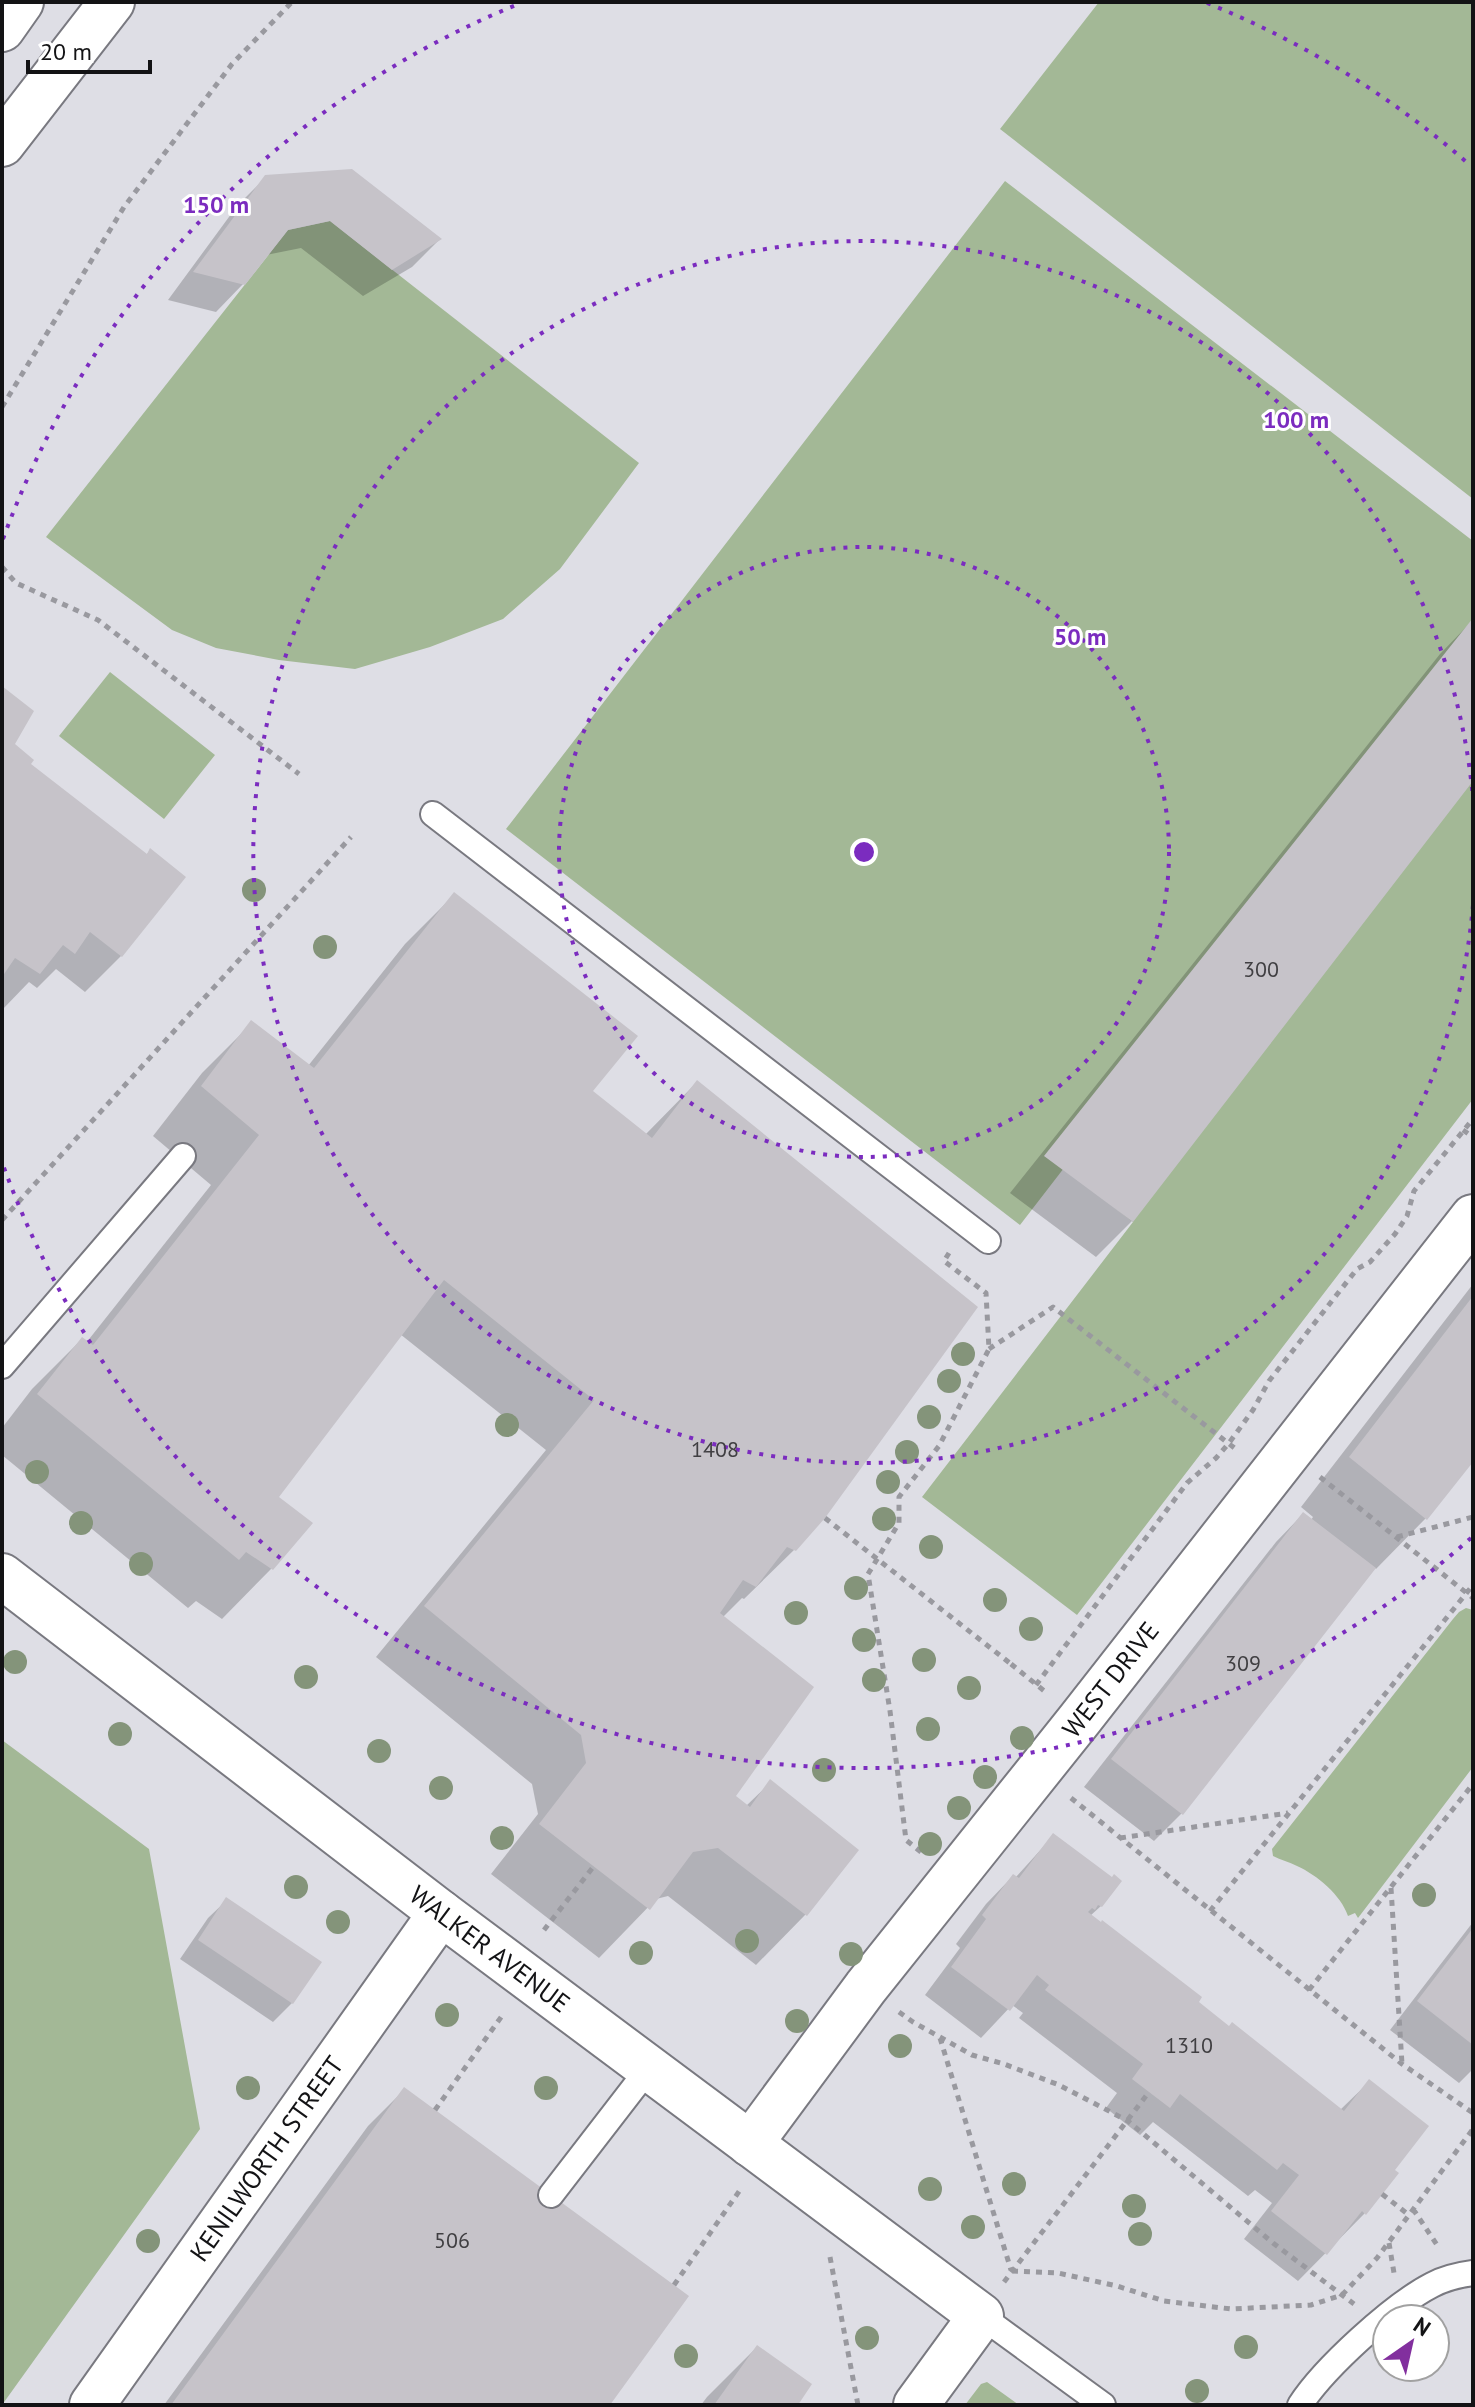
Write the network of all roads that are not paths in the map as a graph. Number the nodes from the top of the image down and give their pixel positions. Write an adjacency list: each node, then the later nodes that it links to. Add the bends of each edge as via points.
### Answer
1 (21, 2): 3 (street)
2 (112, 2): 4 (street)
3 (2, 29)
4 (2, 144)
5 (433, 814): 8 (lane)
6 (183, 1156): 9 (lane)
7 (1473, 1217): 13 (street, WEST DRIVE, via 866,1987)
8 (988, 1241)
9 (2, 1366)
10 (2, 1576): 11 (street, WALKER AVENUE)
11 (441, 1913): 12 (street, WALKER AVENUE); 18 (street, KENILWORTH STREET)
12 (649, 2068): 13 (street, WALKER AVENUE); 14 (lane)
13 (749, 2162): 16 (street, WALKER AVENUE)
14 (551, 2195)
15 (1473, 2273): 17 (lane, via 1453,2276 1408,2301 1333,2365)
16 (981, 2316): 19 (street); 20 (lane)
17 (1302, 2402)
18 (92, 2405)
19 (916, 2405)
20 (1103, 2405)

